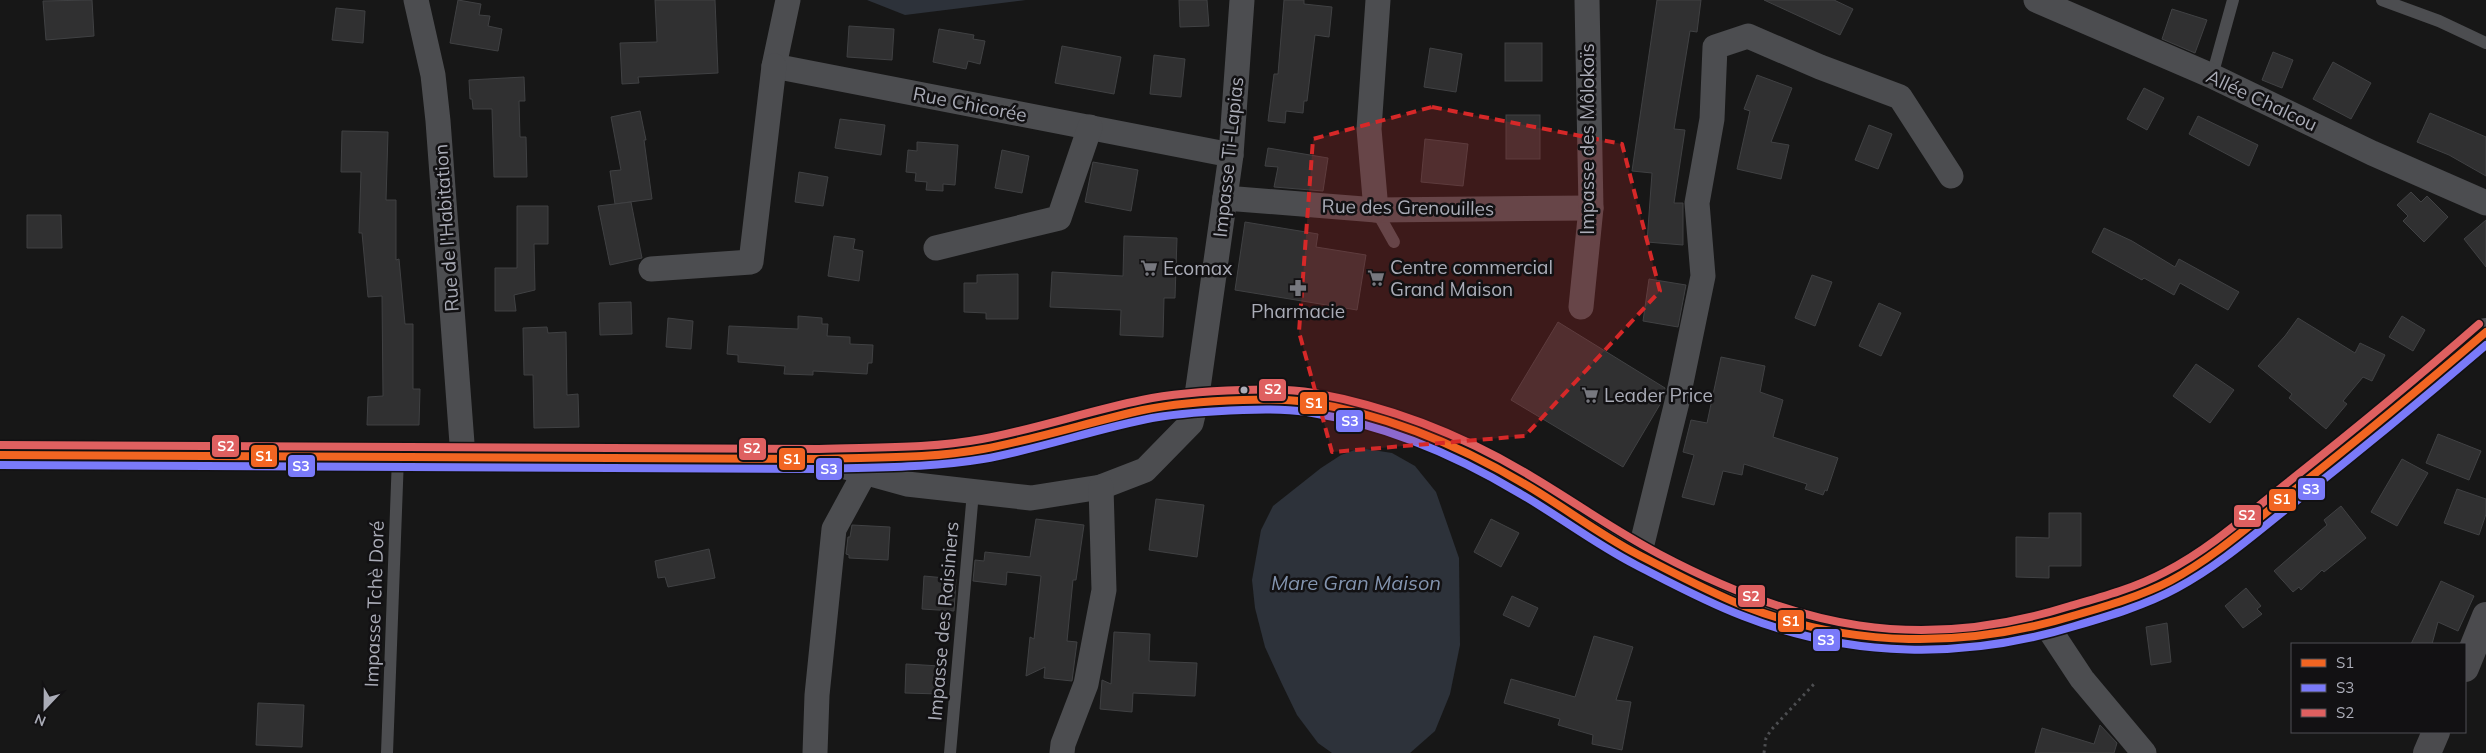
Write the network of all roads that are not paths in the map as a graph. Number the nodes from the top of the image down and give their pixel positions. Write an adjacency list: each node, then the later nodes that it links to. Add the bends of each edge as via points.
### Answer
1 (416, 0): 27 (street, Rue de l'Habitation, via 433,75 438,121)
2 (788, 0): 10 (street)
3 (1242, 0): 13 (street, Impasse Ti-Lapias)
4 (1378, 0): 18 (street, via 1368,129)
5 (1587, 0): 17 (street, Impasse des Môlokoïs)
6 (2036, 0): 11 (street, Allée Chalcou)
7 (2233, 0): 11 (lane)
8 (2382, 0): 9 (lane)
9 (2486, 43)
10 (774, 66): 12 (street, Rue Chicorée); 21 (street, via 751,262)
11 (2212, 76): 16 (street, Allée Chalcou, via 2372,153)
12 (1090, 127): 13 (street, Rue Chicorée); 20 (street, via 1059,218)
13 (1231, 155): 15 (street, Impasse Ti-Lapias)
14 (1951, 176): 32 (street, via 1900,97 1748,36 1715,47 1712,118 1697,203 1703,276 1678,402)
15 (1225, 198): 18 (street, Rue des Grenouilles); 24 (street, Impasse Ti-Lapias)
16 (2486, 203)
17 (1591, 208): 18 (street, Rue des Grenouilles); 22 (street, Impasse des Môlokoïs)
18 (1376, 210): 19 (lane)
19 (1394, 242)
20 (936, 248)
21 (651, 269)
22 (1582, 308)
23 (2486, 332): 34 (main road, via 2334,459 2206,559 2166,582)
24 (1196, 402): 28 (main road, via 1145,410 954,454); 30 (street, Impasse Ti-Lapias, via 1191,423 1145,470); 32 (main road, via 1282,399 1312,403 1376,418 1448,443 1524,483)
25 (0, 455): 26 (main road)
26 (398, 457): 27 (main road); 37 (lane, Impasse Tchè Doré)
27 (463, 457): 28 (main road)
28 (819, 459): 29 (street, Impasse Ti-Lapias)
29 (865, 472): 31 (street, Impasse Ti-Lapias, via 907,484); 38 (street, via 834,529 817,695)
30 (1101, 487): 31 (street, Impasse Ti-Lapias, via 1032,498); 40 (street, via 1104,590 1086,684)
31 (973, 492): 39 (lane, Impasse des Raisiniers)
32 (1639, 556): 34 (main road, via 1760,612 1851,635 1889,641 1929,642)
33 (2486, 616): 35 (main road)
34 (2047, 626): 41 (street, via 2082,679)
35 (2466, 666)
36 (2436, 733): 42 (main road)
37 (387, 753)
38 (815, 753)
39 (950, 753)
40 (1062, 753)
41 (2144, 753)
42 (2427, 753)

